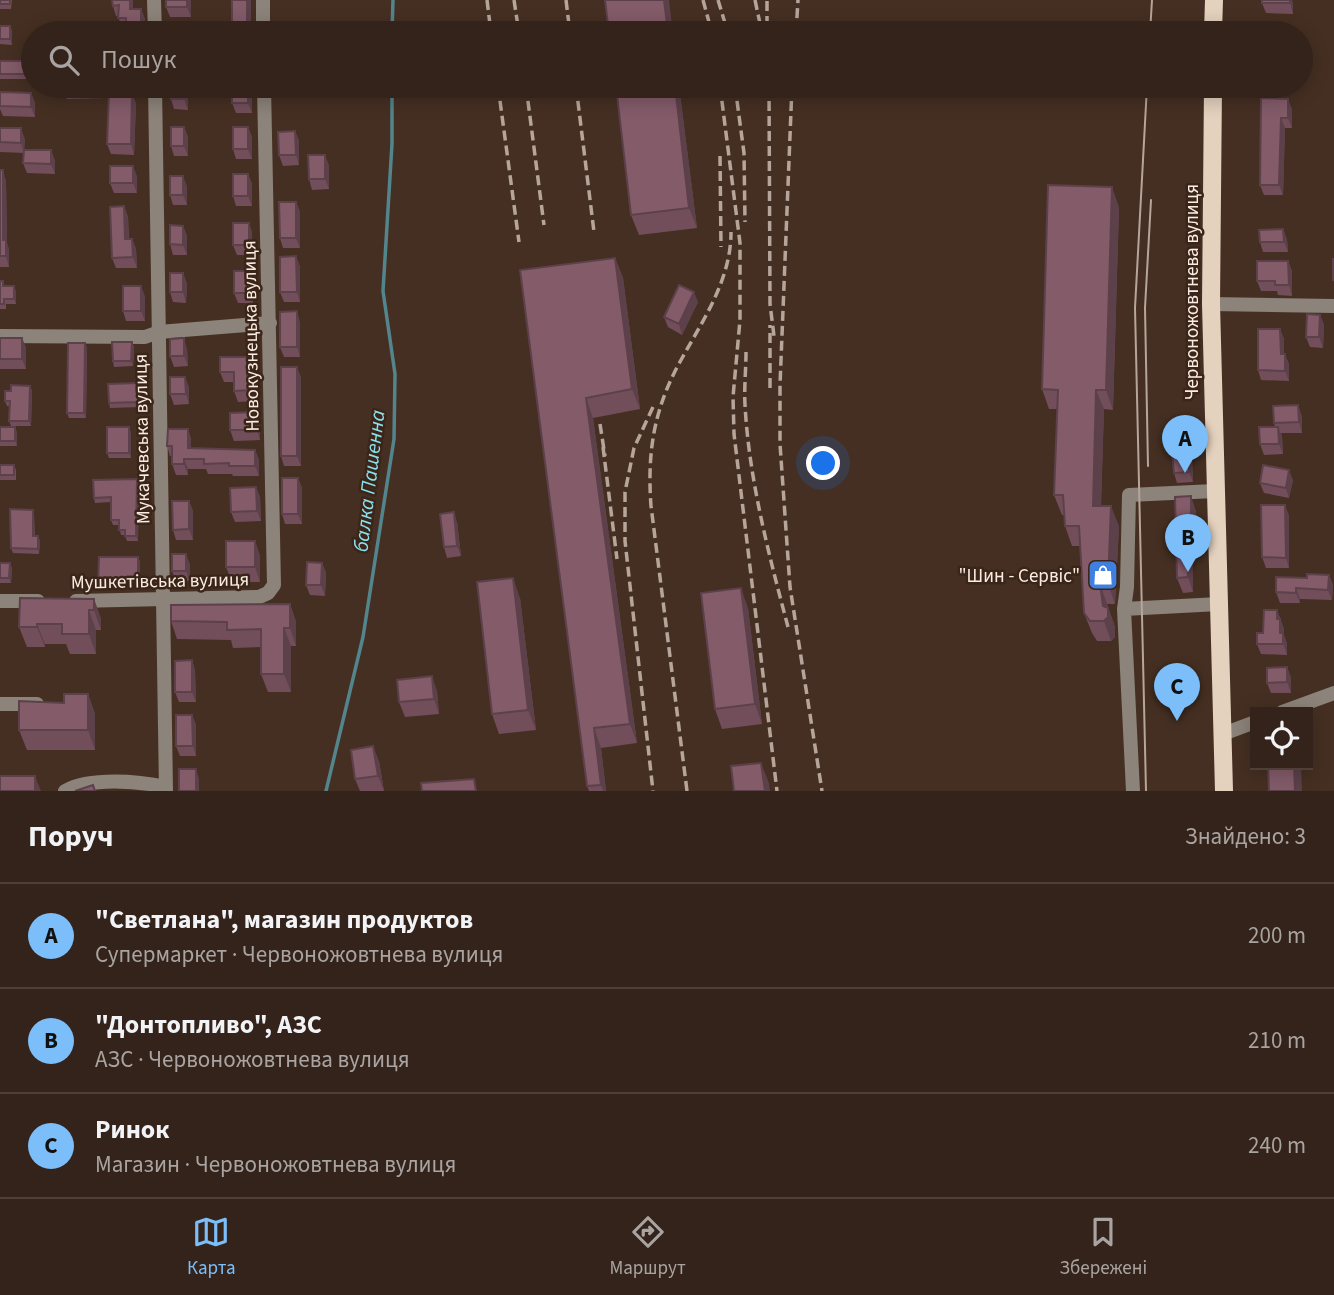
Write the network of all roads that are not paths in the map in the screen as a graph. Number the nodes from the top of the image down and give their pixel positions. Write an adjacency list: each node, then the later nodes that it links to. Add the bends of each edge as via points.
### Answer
1 (154, 0): 4 (street)
2 (262, 0): 5 (street)
3 (1214, 0): 6 (main road)
4 (155, 21)
5 (263, 21)
6 (1213, 21)
7 (155, 98): 13 (street, Мукачевська вулиця)
8 (264, 98): 12 (street, Новокузнецька вулиця)
9 (1213, 98): 10 (main road, Червоножовтнева вулиця)
10 (1211, 304): 11 (street); 15 (main road, Червоножовтнева вулиця)
11 (1334, 306)
12 (270, 323): 13 (street); 16 (street, Новокузнецька вулиця)
13 (159, 332): 14 (street, via 145,337); 18 (street, Мукачевська вулиця)
14 (0, 336)
15 (1215, 491): 19 (main road, Червоножовтнева вулиця); 20 (street, via 1129,495)
16 (274, 584): 18 (street, Мушкетівська вулиця, via 259,597)
17 (0, 601): 18 (street, Мушкетівська вулиця)
18 (162, 601): 27 (street, Мукачевська вулиця)
19 (1219, 604): 20 (street); 26 (main road, Червоножовтнева вулиця)
20 (1124, 609): 29 (street)
21 (1334, 693): 24 (street)
22 (0, 704): 23 (street)
23 (55, 704)
24 (1296, 707)
25 (1250, 724): 26 (street)
26 (1223, 734): 30 (main road, Червоножовтнева вулиця)
27 (166, 789): 28 (street, via 139,782 76,785)
28 (65, 791)
29 (1133, 791)
30 (1224, 791)

